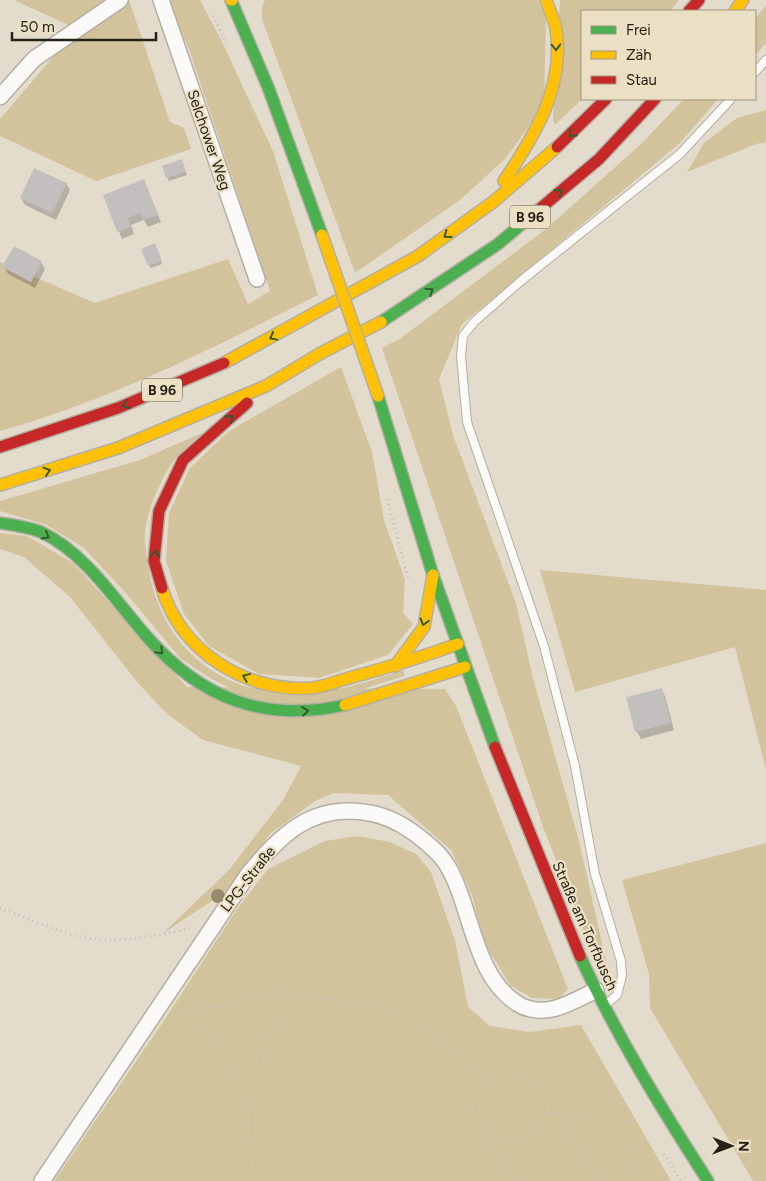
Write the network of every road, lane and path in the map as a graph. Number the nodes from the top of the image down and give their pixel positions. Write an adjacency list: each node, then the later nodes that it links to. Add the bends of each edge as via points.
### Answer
1 (120, 0): 9 (street, via 34,59)
2 (160, 0): 14 (street, Selchower Weg)
3 (231, 0): 19 (main road, Straße am Torfbusch, bridge, via 276,107 322,235 378,396)
4 (546, 0): 13 (main road, one-way to 13, via 556,29 554,92 533,139)
5 (699, 0): 6 (main road)
6 (690, 10)
7 (766, 60): 8 (lane)
8 (756, 71)
9 (0, 97)
10 (605, 100): 13 (main road, B 96, one-way to 13, via 564,143)
11 (655, 100): 15 (main road, B 96, one-way to 11, via 390,318 498,244 599,159)
12 (729, 100): 27 (lane, via 680,154 522,280 474,322 463,336 461,356 467,422 544,646 575,766 596,874 622,960 617,995)
13 (487, 206): 16 (main road, B 96, one-way to 16, via 417,257 234,358 120,407)
14 (257, 279)
15 (266, 386): 17 (main road, B 96, one-way to 15, via 118,448); 21 (main road, one-way to 15, via 312,688 263,684 208,657 188,640 168,609 154,561 159,511 183,460)
16 (0, 448)
17 (0, 485)
18 (0, 523): 22 (main road, one-way to 22, via 42,533 63,547 98,576 170,660 198,682 230,700 263,711 302,712 343,706)
19 (432, 575): 20 (main road, Straße am Torfbusch); 21 (main road, one-way to 21, via 424,627)
20 (458, 644): 21 (main road); 22 (main road, Straße am Torfbusch)
21 (395, 666)
22 (466, 667): 25 (main road, Straße am Torfbusch, via 538,855)
23 (0, 908): 24 (path, via 70,934 110,940 156,936)
24 (215, 923): 25 (street, LPG-Straße, via 267,851 298,825 317,815 369,813 402,825 434,849 446,863 485,963 507,996 519,1004 543,1010 557,1008); 35 (street, LPG-Straße)
25 (596, 990): 27 (main road, Straße am Torfbusch)
26 (307, 996): 28 (path, via 362,1003 394,1014 444,1042); 32 (path, via 274,1026 253,1075); 32 (path, via 279,991 220,1007 178,1009 206,1029 223,1054)
27 (603, 1006): 40 (main road, Straße am Torfbusch, via 656,1100)
28 (487, 1082): 31 (path, via 506,1072 527,1076 542,1092); 34 (path, via 478,1103 479,1114)
29 (618, 1090): 33 (path, via 596,1113)
30 (629, 1110): 39 (path, via 627,1134 632,1165)
31 (544, 1113): 33 (path); 34 (path, via 537,1127 524,1137 502,1138)
32 (250, 1115): 36 (path)
33 (559, 1116): 38 (path)
34 (487, 1129): 37 (path, via 487,1139)
35 (42, 1181)
36 (257, 1181)
37 (515, 1181)
38 (598, 1181)
39 (639, 1181)
40 (708, 1181)

